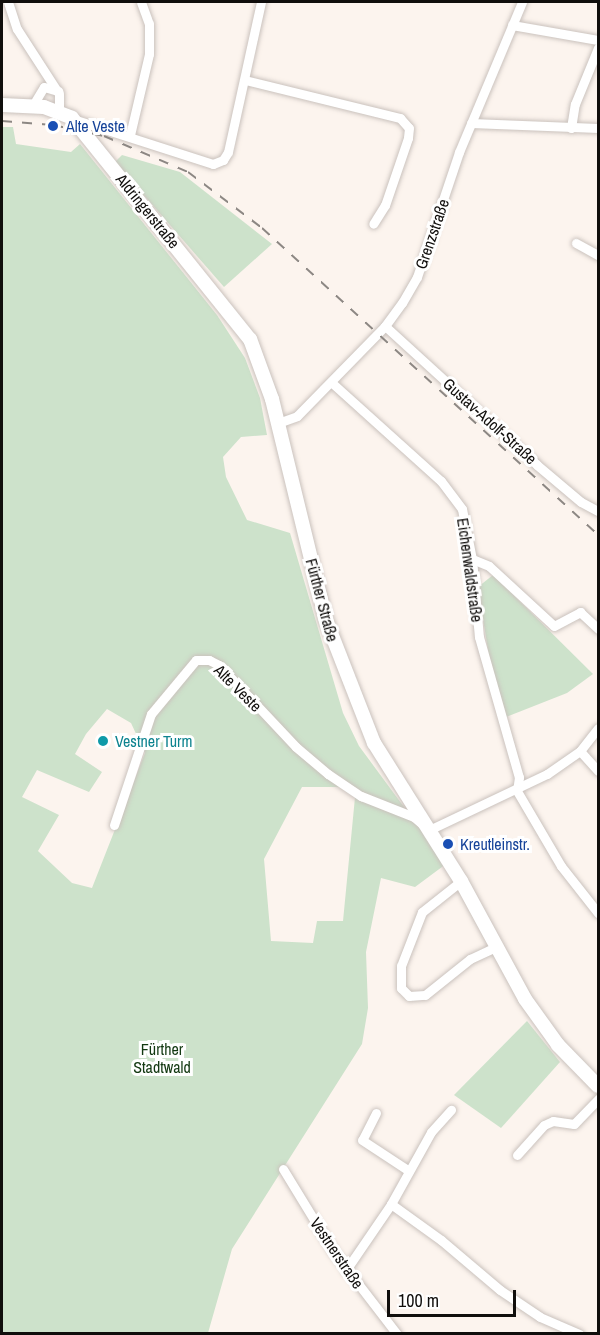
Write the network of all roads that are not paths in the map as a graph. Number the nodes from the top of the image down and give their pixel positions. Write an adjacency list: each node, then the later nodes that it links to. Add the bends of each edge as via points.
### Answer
1 (8, 2): 8 (street, via 17,28)
2 (141, 2): 19 (street, via 149,24 149,54)
3 (261, 2): 9 (street)
4 (520, 2): 5 (street, Grenzstraße)
5 (512, 25): 6 (street); 16 (street, Grenzstraße)
6 (598, 40)
7 (598, 48): 17 (street, via 575,104)
8 (41, 66): 10 (street); 11 (street)
9 (245, 80): 19 (street, via 228,152 213,164); 20 (street, via 400,118 409,128 385,205)
10 (41, 89): 11 (street); 13 (street)
11 (58, 91): 14 (street)
12 (2, 105): 13 (main road)
13 (33, 105): 14 (main road)
14 (59, 110): 15 (main road, Aldringerstraße)
15 (72, 118): 19 (street); 23 (main road, Aldringerstraße)
16 (471, 123): 17 (street); 24 (street, Grenzstraße, via 417,277)
17 (571, 128): 18 (street)
18 (598, 128)
19 (130, 135)
20 (373, 224)
21 (576, 243): 22 (street)
22 (598, 255)
23 (224, 303): 26 (main road, Fürther Straße, via 259,357)
24 (385, 326): 25 (street, Grenzstraße); 27 (street, Gustav-Adolf-Straße, via 537,465 581,502)
25 (331, 382): 26 (street, Grenzstraße, via 297,416); 28 (street, Eichenwaldstraße, via 453,495 462,509)
26 (278, 423): 35 (main road, Fürther Straße, via 326,620 347,681 374,743)
27 (598, 511)
28 (472, 559): 29 (street, via 489,566 554,626 580,612); 33 (street, Eichenwaldstraße, via 479,637 519,777)
29 (598, 629)
30 (598, 728): 31 (street)
31 (580, 751): 32 (street); 33 (street)
32 (598, 771)
33 (517, 790): 35 (street); 37 (street, via 561,866)
34 (114, 825): 35 (street, Alte Veste, via 151,714 196,660 209,660 219,665 296,747 328,774 361,796 414,817)
35 (429, 830): 36 (main road, Fürther Straße)
36 (461, 881): 38 (main road, Fürther Straße); 38 (street, via 422,912 401,966 401,988 414,998 425,995 470,959)
37 (598, 914)
38 (498, 946): 39 (main road, Fürther Straße, via 538,1018 558,1046)
39 (598, 1086)
40 (598, 1099): 43 (street, via 574,1124 553,1121 544,1125)
41 (451, 1110): 45 (street, via 431,1132)
42 (376, 1113): 45 (street, via 362,1140)
43 (517, 1155)
44 (283, 1169): 47 (street, Vestnerstraße)
45 (409, 1171): 46 (street)
46 (391, 1204): 47 (street); 49 (street, via 500,1290 540,1317)
47 (346, 1270): 48 (street, Vestnerstraße)
48 (397, 1334)
49 (579, 1334)

